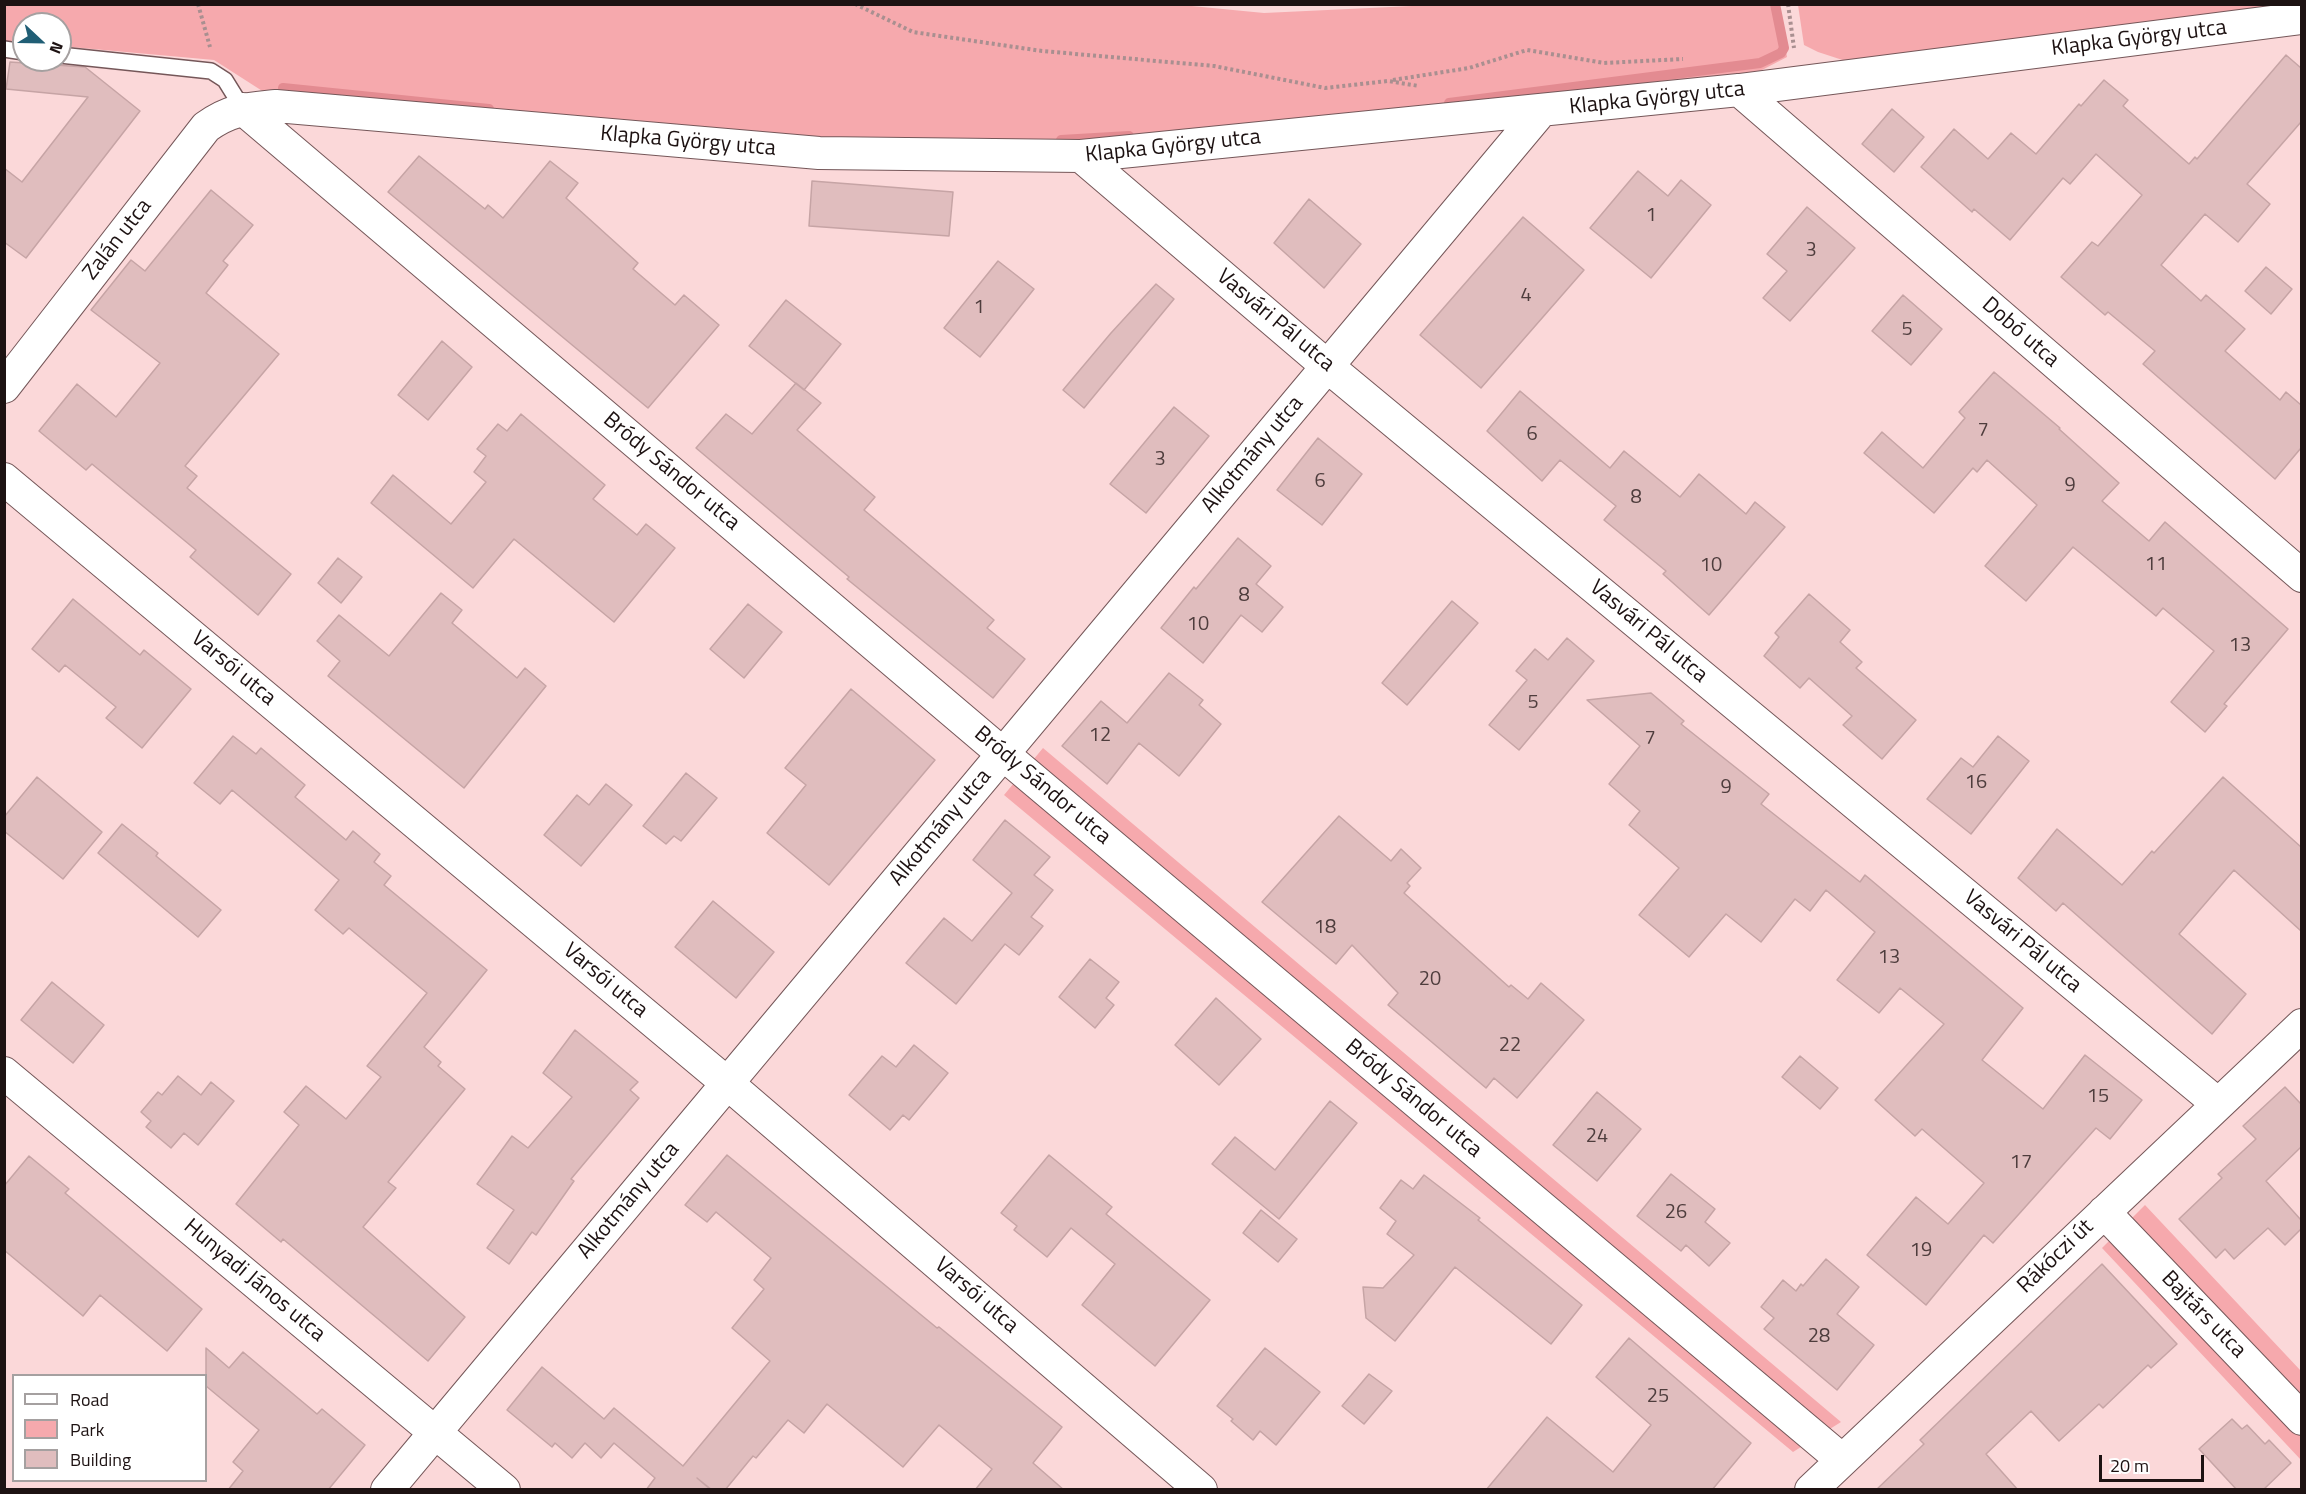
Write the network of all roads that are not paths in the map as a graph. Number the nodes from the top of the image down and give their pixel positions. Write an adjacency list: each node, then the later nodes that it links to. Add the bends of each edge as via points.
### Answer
1 (2301, 18): 3 (street, Klapka György utca)
2 (72, 56): 4 (lane, via 211,71 225,80)
3 (1739, 90): 5 (street, Klapka György utca); 10 (street, Dobó utca)
4 (243, 109): 6 (street, Klapka György utca, via 276,106 819,153); 8 (street, Zalán utca, via 206,127); 11 (street, Bródy Sándor utca)
5 (1540, 111): 6 (street, Klapka György utca); 7 (street, Alkotmány utca)
6 (1081, 156): 7 (street, Vasvári Pál utca)
7 (1327, 366): 11 (street, Alkotmány utca); 15 (street, Vasvári Pál utca)
8 (4, 387)
9 (4, 479): 14 (street, Varsói utca)
10 (2301, 576)
11 (1003, 754): 14 (street, Alkotmány utca); 19 (street, Bródy Sándor utca)
12 (2301, 1025): 15 (street, Rákóczi út)
13 (4, 1073): 18 (street, Hunyadi János utca)
14 (727, 1083): 18 (street, Alkotmány utca); 22 (street, Varsói utca)
15 (2218, 1104): 16 (street, Rákóczi út)
16 (2104, 1212): 17 (street, Bajtárs utca); 19 (street, Rákóczi út)
17 (2301, 1419)
18 (435, 1432): 20 (street, Alkotmány utca); 21 (street, Hunyadi János utca)
19 (1842, 1460): 23 (street, Rákóczi út)
20 (387, 1490)
21 (504, 1490)
22 (1201, 1490)
23 (1811, 1490)

